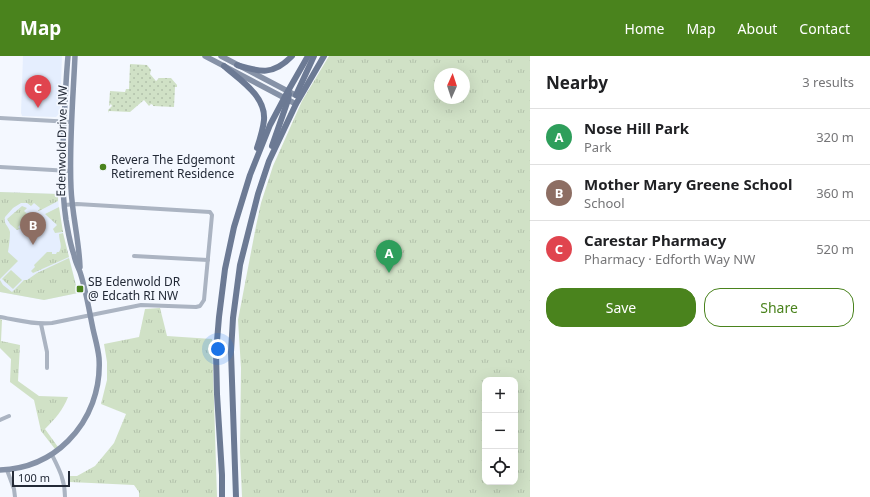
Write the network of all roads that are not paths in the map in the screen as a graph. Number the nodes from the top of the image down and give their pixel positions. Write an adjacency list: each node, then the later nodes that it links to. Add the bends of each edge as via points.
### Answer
1 (68, 56): 16 (street, Edenwold Drive NW)
2 (75, 56): 17 (street, Edenwold Drive NW)
3 (205, 56): 10 (street)
4 (221, 56): 9 (street)
5 (292, 56): 9 (main road, via 285,63 270,70 252,70)
6 (308, 56): 11 (main road)
7 (314, 56): 12 (main road)
8 (324, 56): 12 (main road)
9 (237, 65): 11 (street)
10 (224, 66): 13 (street); 22 (main road, via 254,94 264,110 263,129 249,170)
11 (288, 91): 12 (street); 13 (main road)
12 (298, 96): 14 (main road)
13 (286, 99): 14 (street); 18 (main road); 22 (main road, via 270,125)
14 (296, 104): 18 (main road)
15 (0, 118): 16 (street)
16 (64, 121): 17 (street); 20 (street, Edenwold Drive NW)
17 (72, 122): 21 (street, Edenwold Drive NW)
18 (269, 161): 40 (main road, via 240,265 233,318 231,352)
19 (0, 167): 20 (street)
20 (62, 170): 21 (street); 24 (street, Edenwold Drive NW)
21 (70, 171): 23 (street, Edenwold Drive NW)
22 (250, 175): 39 (main road, via 234,227 219,317 216,353)
23 (72, 204): 24 (street); 26 (street, via 210,212 212,215); 27 (street, Edenwold Drive NW, via 80,255)
24 (64, 205): 27 (street, Edenwold Drive NW)
25 (134, 256): 26 (street)
26 (208, 260): 28 (street, via 204,300 199,306 140,305)
27 (80, 273): 28 (street, Edenwold Drive NW)
28 (90, 315): 30 (street); 34 (street, Edenwold Drive NW, via 98,356 98,384 90,410 80,428)
29 (0, 317): 30 (street)
30 (42, 324): 31 (street, via 48,352)
31 (47, 368)
32 (9, 416): 33 (street)
33 (0, 420)
34 (52, 455): 36 (street, Edenwold Drive NW, via 30,465); 38 (street, via 63,481)
35 (0, 470): 36 (street, Edenwold Drive NW)
36 (7, 470): 37 (street)
37 (15, 497)
38 (65, 497)
39 (222, 497)
40 (236, 497)

